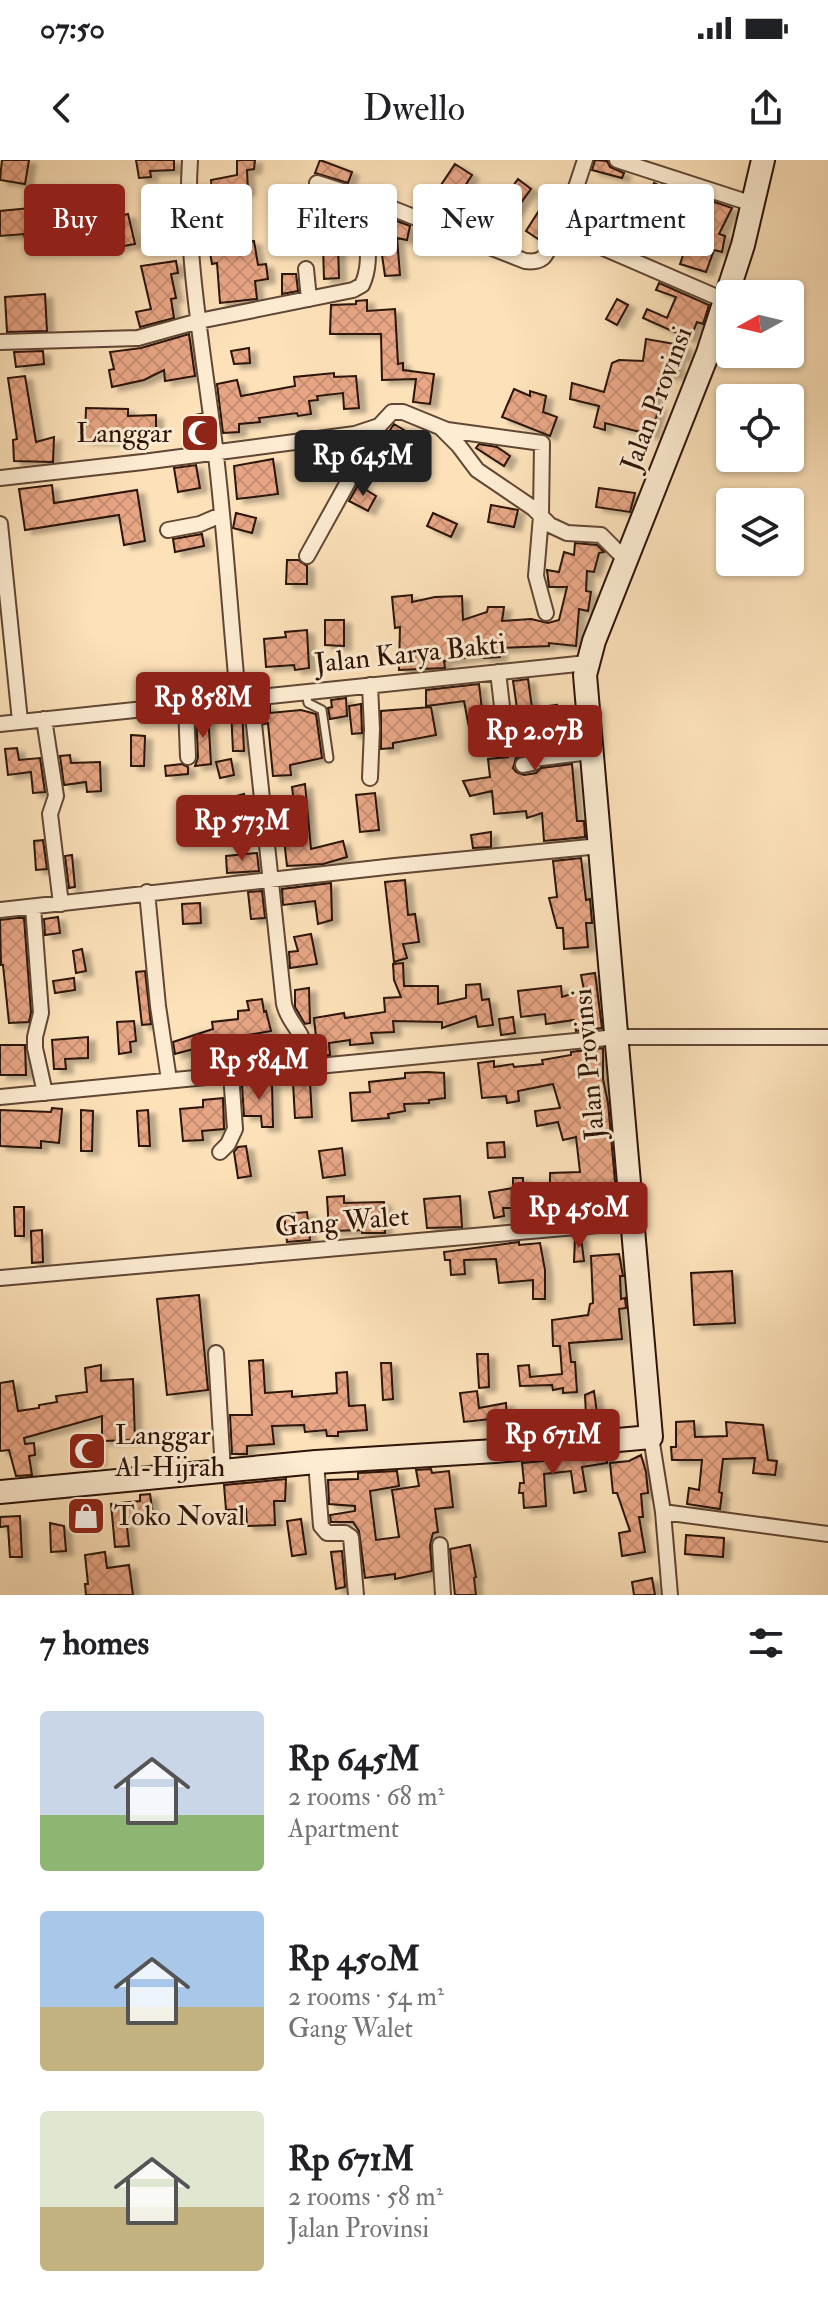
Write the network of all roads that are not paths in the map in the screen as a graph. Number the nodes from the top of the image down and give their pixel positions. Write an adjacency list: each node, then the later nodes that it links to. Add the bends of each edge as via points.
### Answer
1 (190, 160): 6 (street)
2 (585, 160): 8 (street)
3 (617, 160): 9 (street)
4 (763, 160): 9 (main road, Jalan Provinsi)
5 (317, 183): 7 (street)
6 (190, 184)
7 (320, 184)
8 (577, 184)
9 (753, 204): 16 (main road, Jalan Provinsi)
10 (397, 210): 13 (street, via 525,261)
11 (193, 256): 19 (street)
12 (369, 256): 18 (street, via 362,285)
13 (545, 256)
14 (622, 256): 17 (street)
15 (306, 269): 18 (street)
16 (732, 280)
17 (716, 297)
18 (309, 299): 19 (street)
19 (199, 321): 21 (street, via 123,340); 24 (street)
20 (716, 329): 31 (main road, Jalan Provinsi)
21 (0, 342)
22 (379, 426): 23 (street, via 389,414 403,412); 24 (street, via 355,434); 30 (street)
23 (441, 428): 27 (street, via 477,470); 27 (street, via 542,443)
24 (216, 452): 25 (street); 26 (street)
25 (0, 478)
26 (221, 515): 29 (street); 38 (street)
27 (541, 516): 31 (street, via 567,533 601,535); 33 (street, via 536,576)
28 (0, 526): 32 (street)
29 (168, 530)
30 (307, 556)
31 (626, 560): 34 (main road, Jalan Provinsi)
32 (4, 608): 41 (street)
33 (546, 613)
34 (587, 663): 35 (street, Jalan Karya Bakti); 44 (main road, Jalan Provinsi)
35 (498, 672): 36 (street, Jalan Karya Bakti); 43 (street)
36 (370, 685): 37 (street, Jalan Karya Bakti); 48 (street)
37 (306, 691): 38 (street, Jalan Karya Bakti); 46 (lane, via 308,703 322,710)
38 (244, 697): 39 (street, Jalan Karya Bakti); 50 (street)
39 (186, 704): 40 (street, Jalan Karya Bakti); 45 (street)
40 (44, 719): 41 (street, Jalan Karya Bakti); 52 (street, via 56,796 50,814)
41 (20, 721): 42 (street, Jalan Karya Bakti)
42 (0, 724)
43 (511, 740)
44 (590, 752): 47 (street); 49 (main road, Jalan Provinsi)
45 (188, 757)
46 (329, 758)
47 (523, 765)
48 (370, 778)
49 (600, 846): 50 (street); 55 (main road, Jalan Provinsi)
50 (270, 880): 51 (street); 57 (street, via 284,1004)
51 (147, 892): 52 (street); 59 (street)
52 (61, 904): 53 (street)
53 (33, 907): 54 (street); 60 (street, via 41,1013 35,1037)
54 (0, 910)
55 (617, 1037): 56 (street); 57 (street); 63 (main road, Jalan Provinsi)
56 (828, 1037)
57 (310, 1067): 58 (street)
58 (231, 1074): 59 (street); 62 (street, via 235,1129)
59 (169, 1080): 60 (street)
60 (45, 1093): 61 (street)
61 (0, 1097)
62 (220, 1152)
63 (633, 1222): 64 (street, Gang Walet); 66 (main road, Jalan Provinsi)
64 (0, 1278)
65 (216, 1353): 68 (street)
66 (650, 1426): 67 (main road, via 495,1451); 70 (street)
67 (316, 1462): 68 (main road); 73 (street, via 321,1526 327,1533 351,1537)
68 (223, 1471): 69 (main road)
69 (0, 1492)
70 (663, 1512): 71 (street); 75 (street)
71 (828, 1534)
72 (440, 1545): 74 (street)
73 (356, 1595)
74 (443, 1595)
75 (670, 1595)

